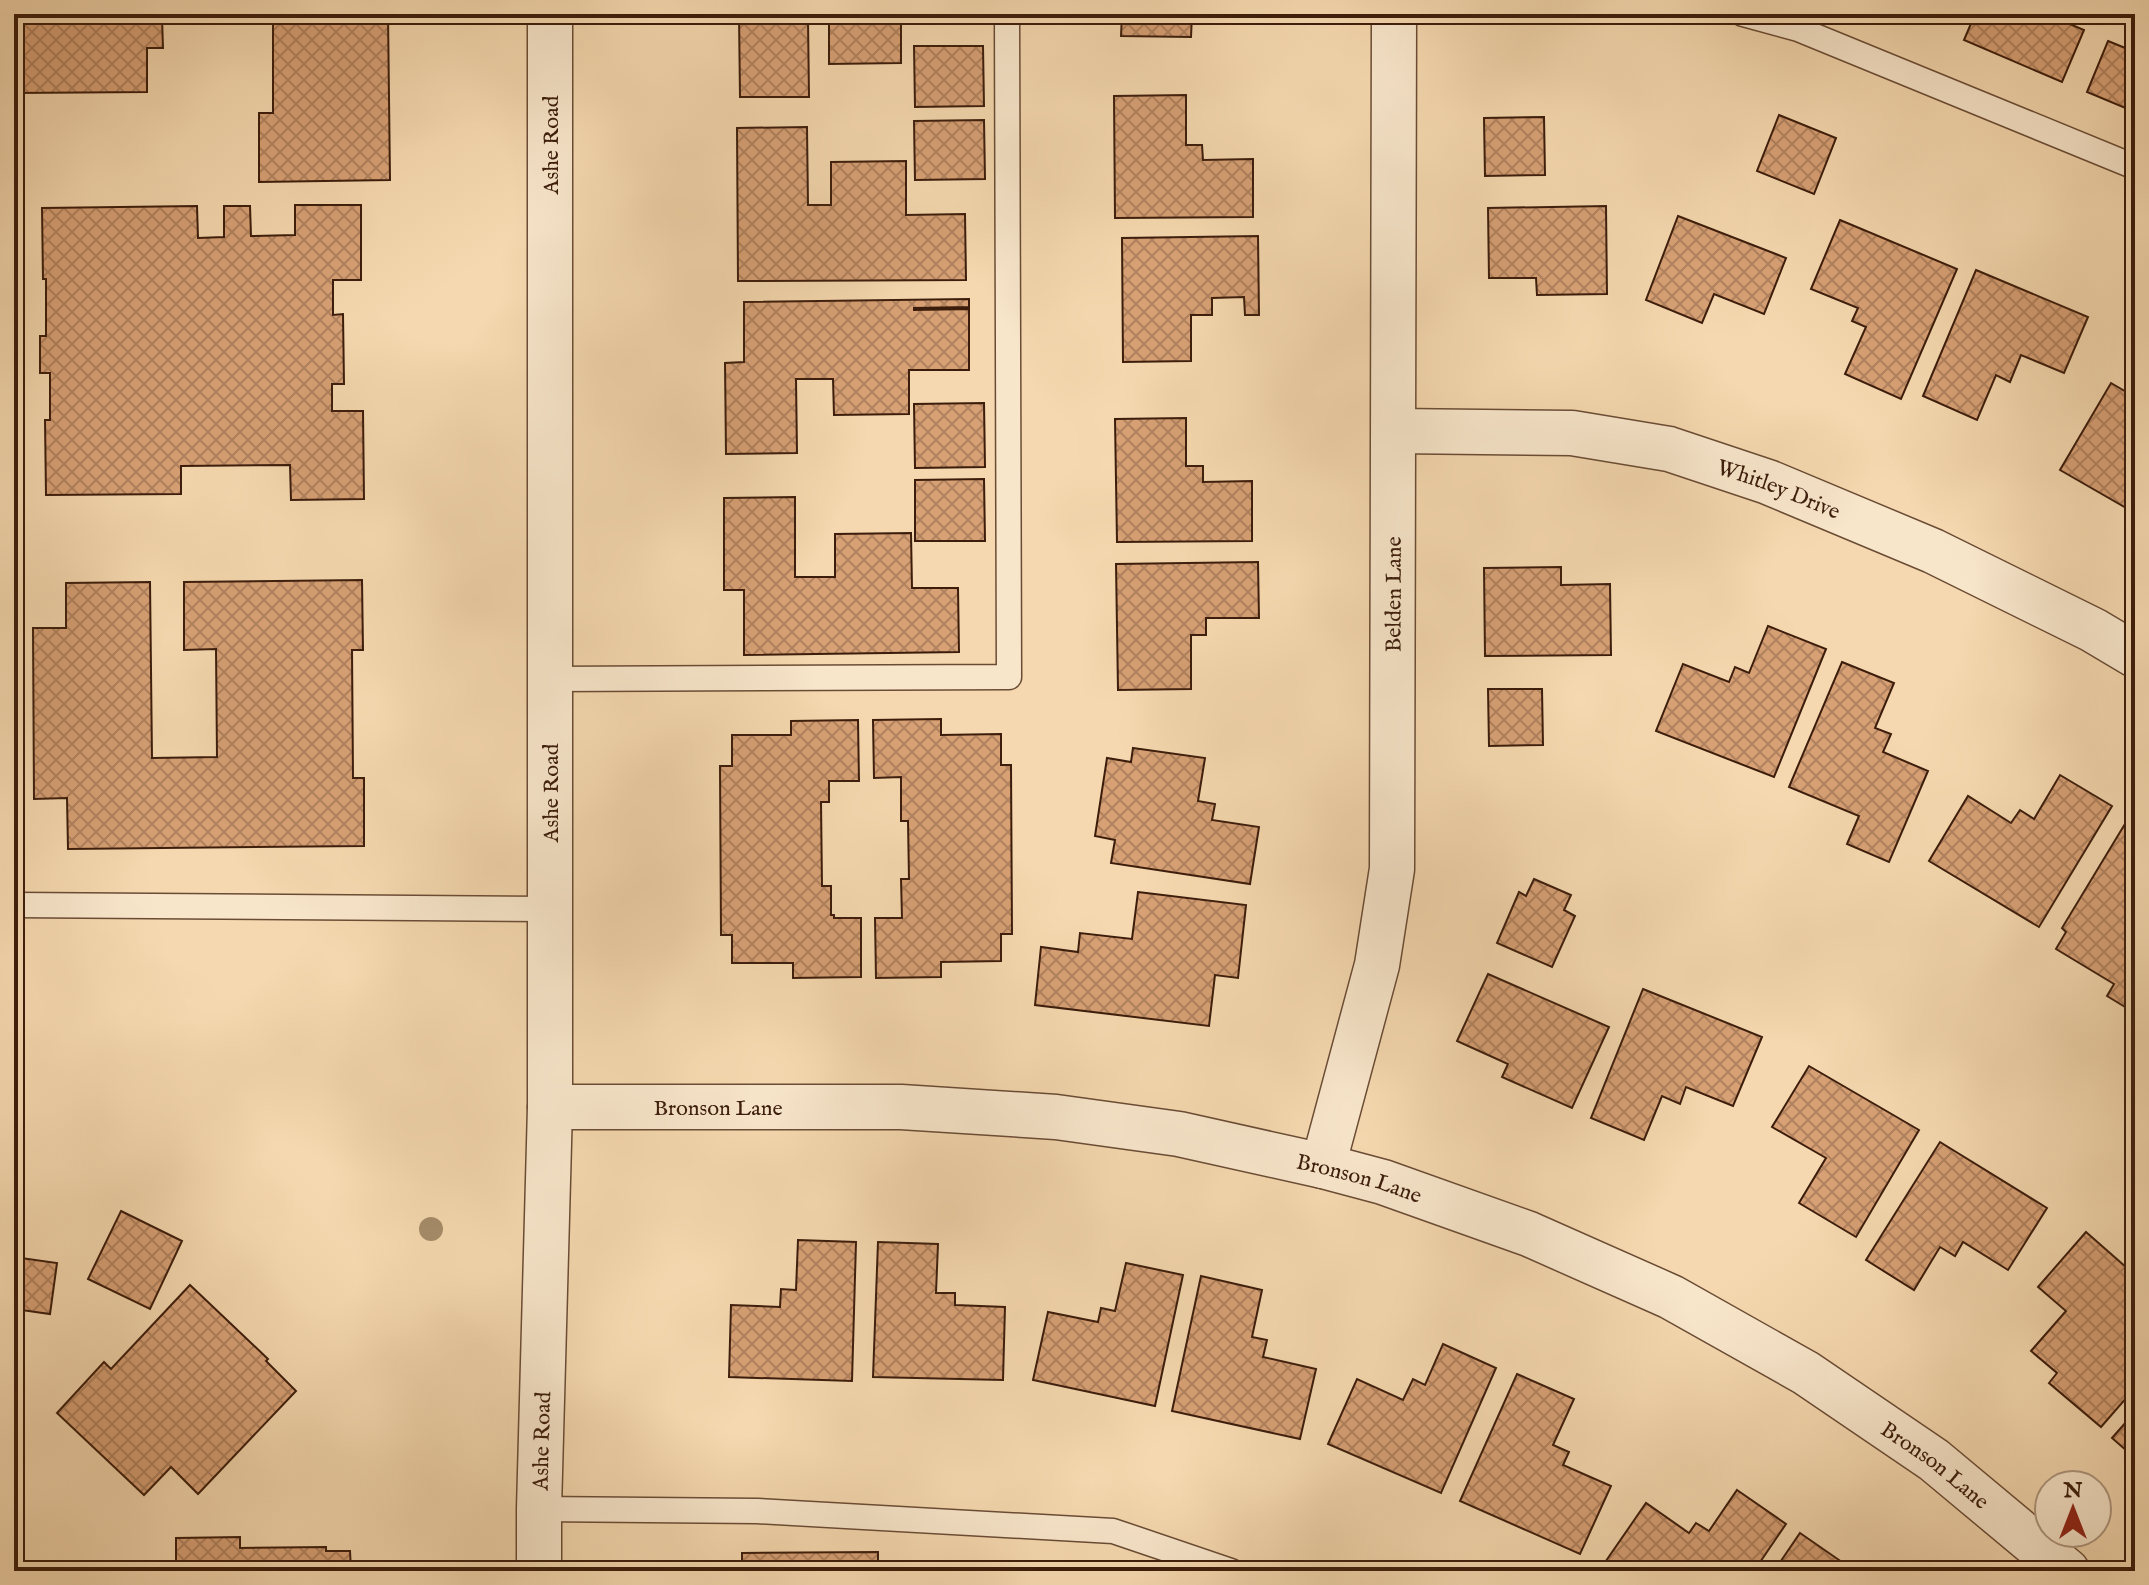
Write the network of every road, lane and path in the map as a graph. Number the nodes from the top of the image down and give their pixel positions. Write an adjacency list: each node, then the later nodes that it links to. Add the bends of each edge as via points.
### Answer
1 (550, 14): 8 (street, Ashe Road)
2 (1007, 14): 8 (lane, via 1009,677)
3 (1394, 14): 6 (street, Belden Lane)
4 (1743, 14): 5 (lane, via 1798,29)
5 (2135, 167)
6 (1395, 431): 7 (street, Whitley Drive, via 1572,433 1669,449 1768,482 1933,551); 12 (street, Belden Lane, via 1392,869 1377,965)
7 (2135, 655)
8 (550, 679): 10 (street, Ashe Road)
9 (14, 905): 10 (lane)
10 (550, 909): 11 (street, Ashe Road)
11 (550, 1107): 12 (street, Bronson Lane, via 901,1107 1056,1117 1179,1134); 13 (street, Ashe Road)
12 (1323, 1166): 16 (street, Bronson Lane, via 1529,1234 1671,1297 1806,1373 1934,1460)
13 (539, 1509): 14 (street, Ashe Road); 15 (lane, via 757,1511 1113,1531)
14 (539, 1571)
15 (1231, 1571)
16 (2067, 1571)

